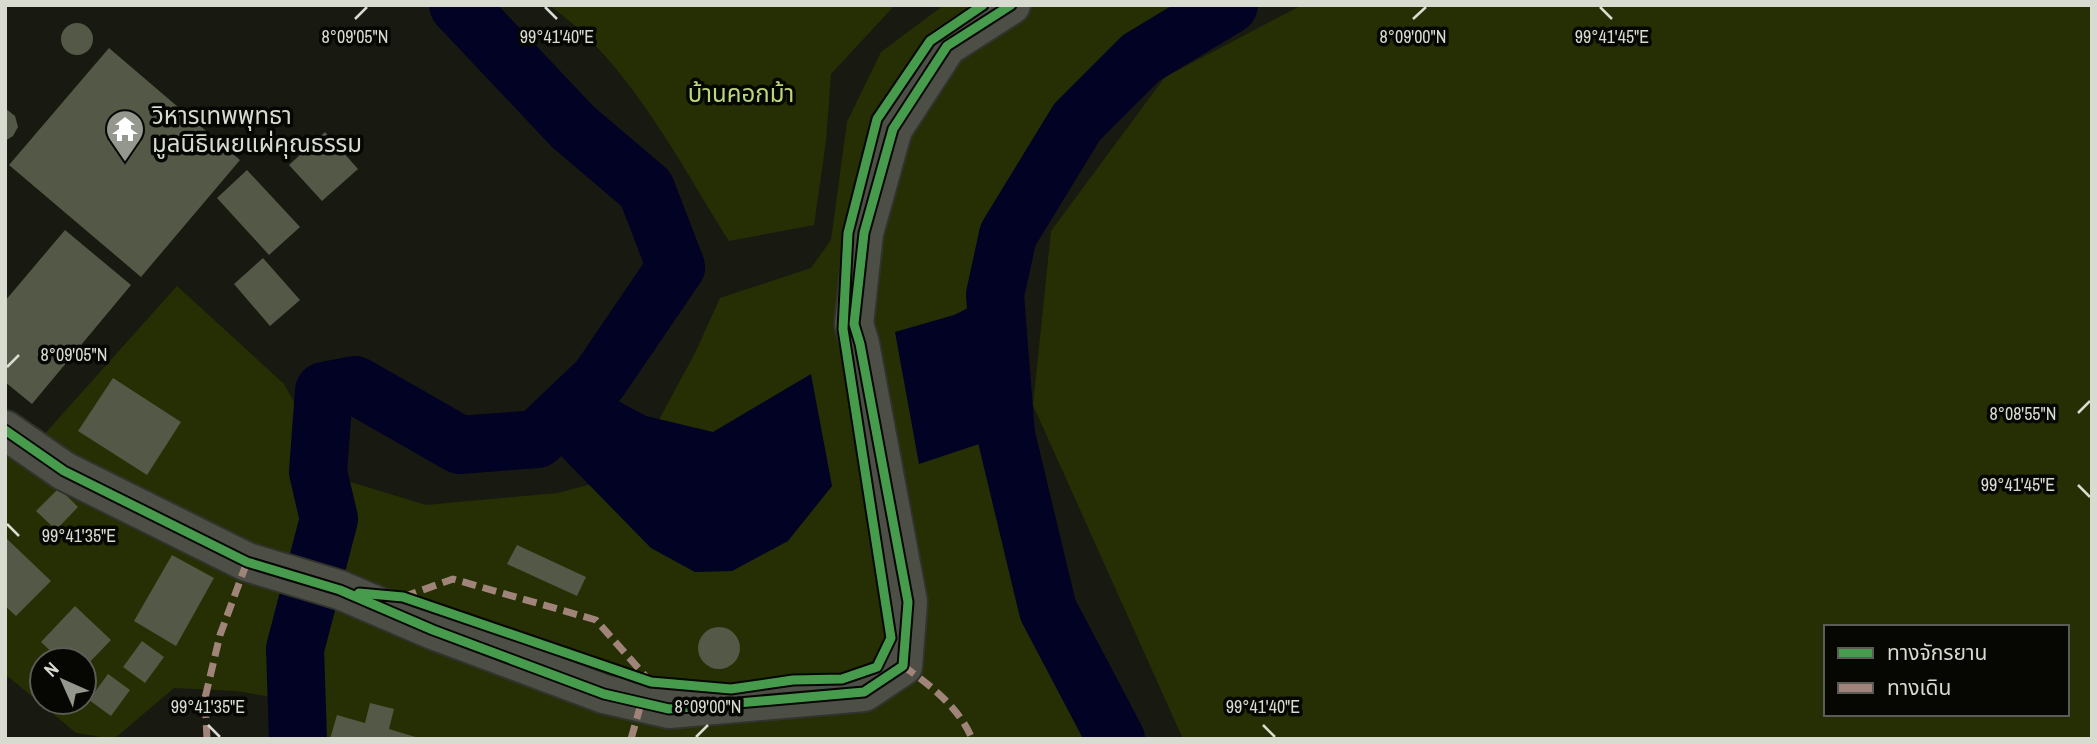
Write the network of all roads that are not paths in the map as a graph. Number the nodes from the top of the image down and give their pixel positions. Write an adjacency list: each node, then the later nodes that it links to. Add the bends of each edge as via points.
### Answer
1 (1011, 5): 2 (street, via 947,47 893,129 864,233 854,324 908,602 902,666 864,692 669,709 604,694 340,590 247,562 64,471)
2 (5, 430)

